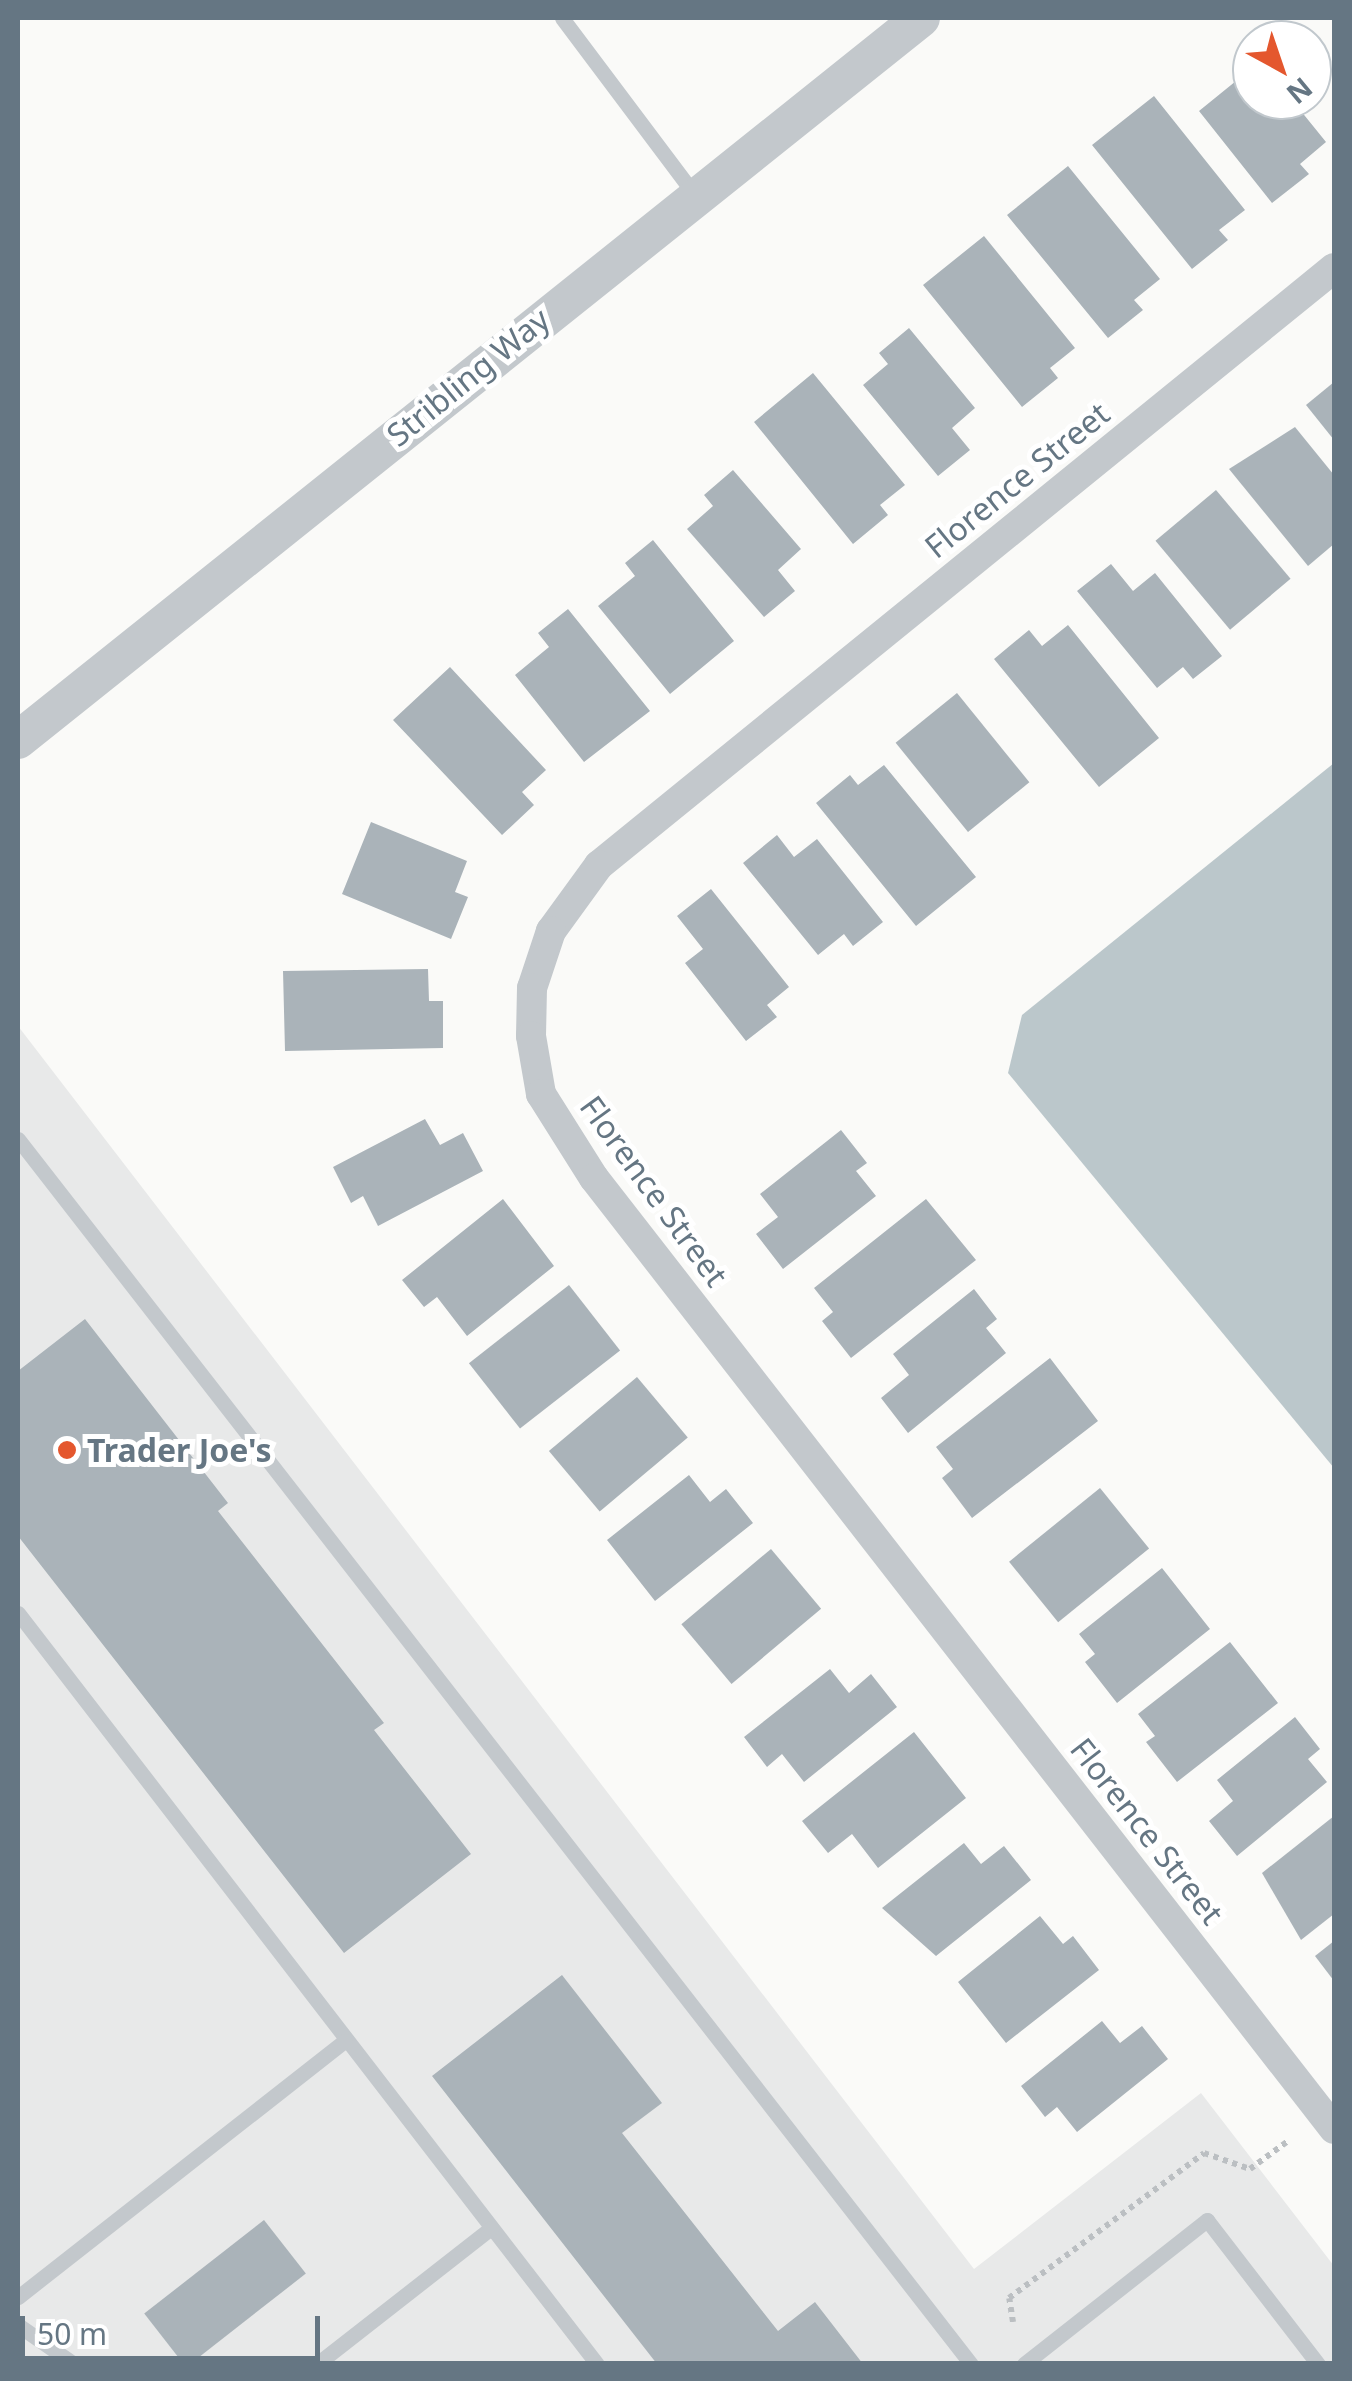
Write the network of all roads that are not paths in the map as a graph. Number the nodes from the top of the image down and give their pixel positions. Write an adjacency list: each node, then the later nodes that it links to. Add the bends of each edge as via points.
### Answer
1 (562, 18): 3 (lane)
2 (922, 18): 3 (street, Stribling Way)
3 (695, 195): 5 (street, Stribling Way)
4 (1334, 268): 9 (street, Florence Street, via 599,865 552,931 532,988 530,1036 542,1094 594,1178)
5 (18, 740)
6 (18, 1138): 16 (lane)
7 (18, 1612): 8 (lane)
8 (346, 2041): 10 (lane); 11 (lane)
9 (1334, 2129)
10 (492, 2228): 14 (lane); 15 (lane)
11 (18, 2297)
12 (18, 2325): 13 (lane)
13 (74, 2364)
14 (318, 2364)
15 (597, 2364)
16 (971, 2364)
17 (1024, 2364): 18 (lane, via 1207,2220)
18 (1318, 2364)

